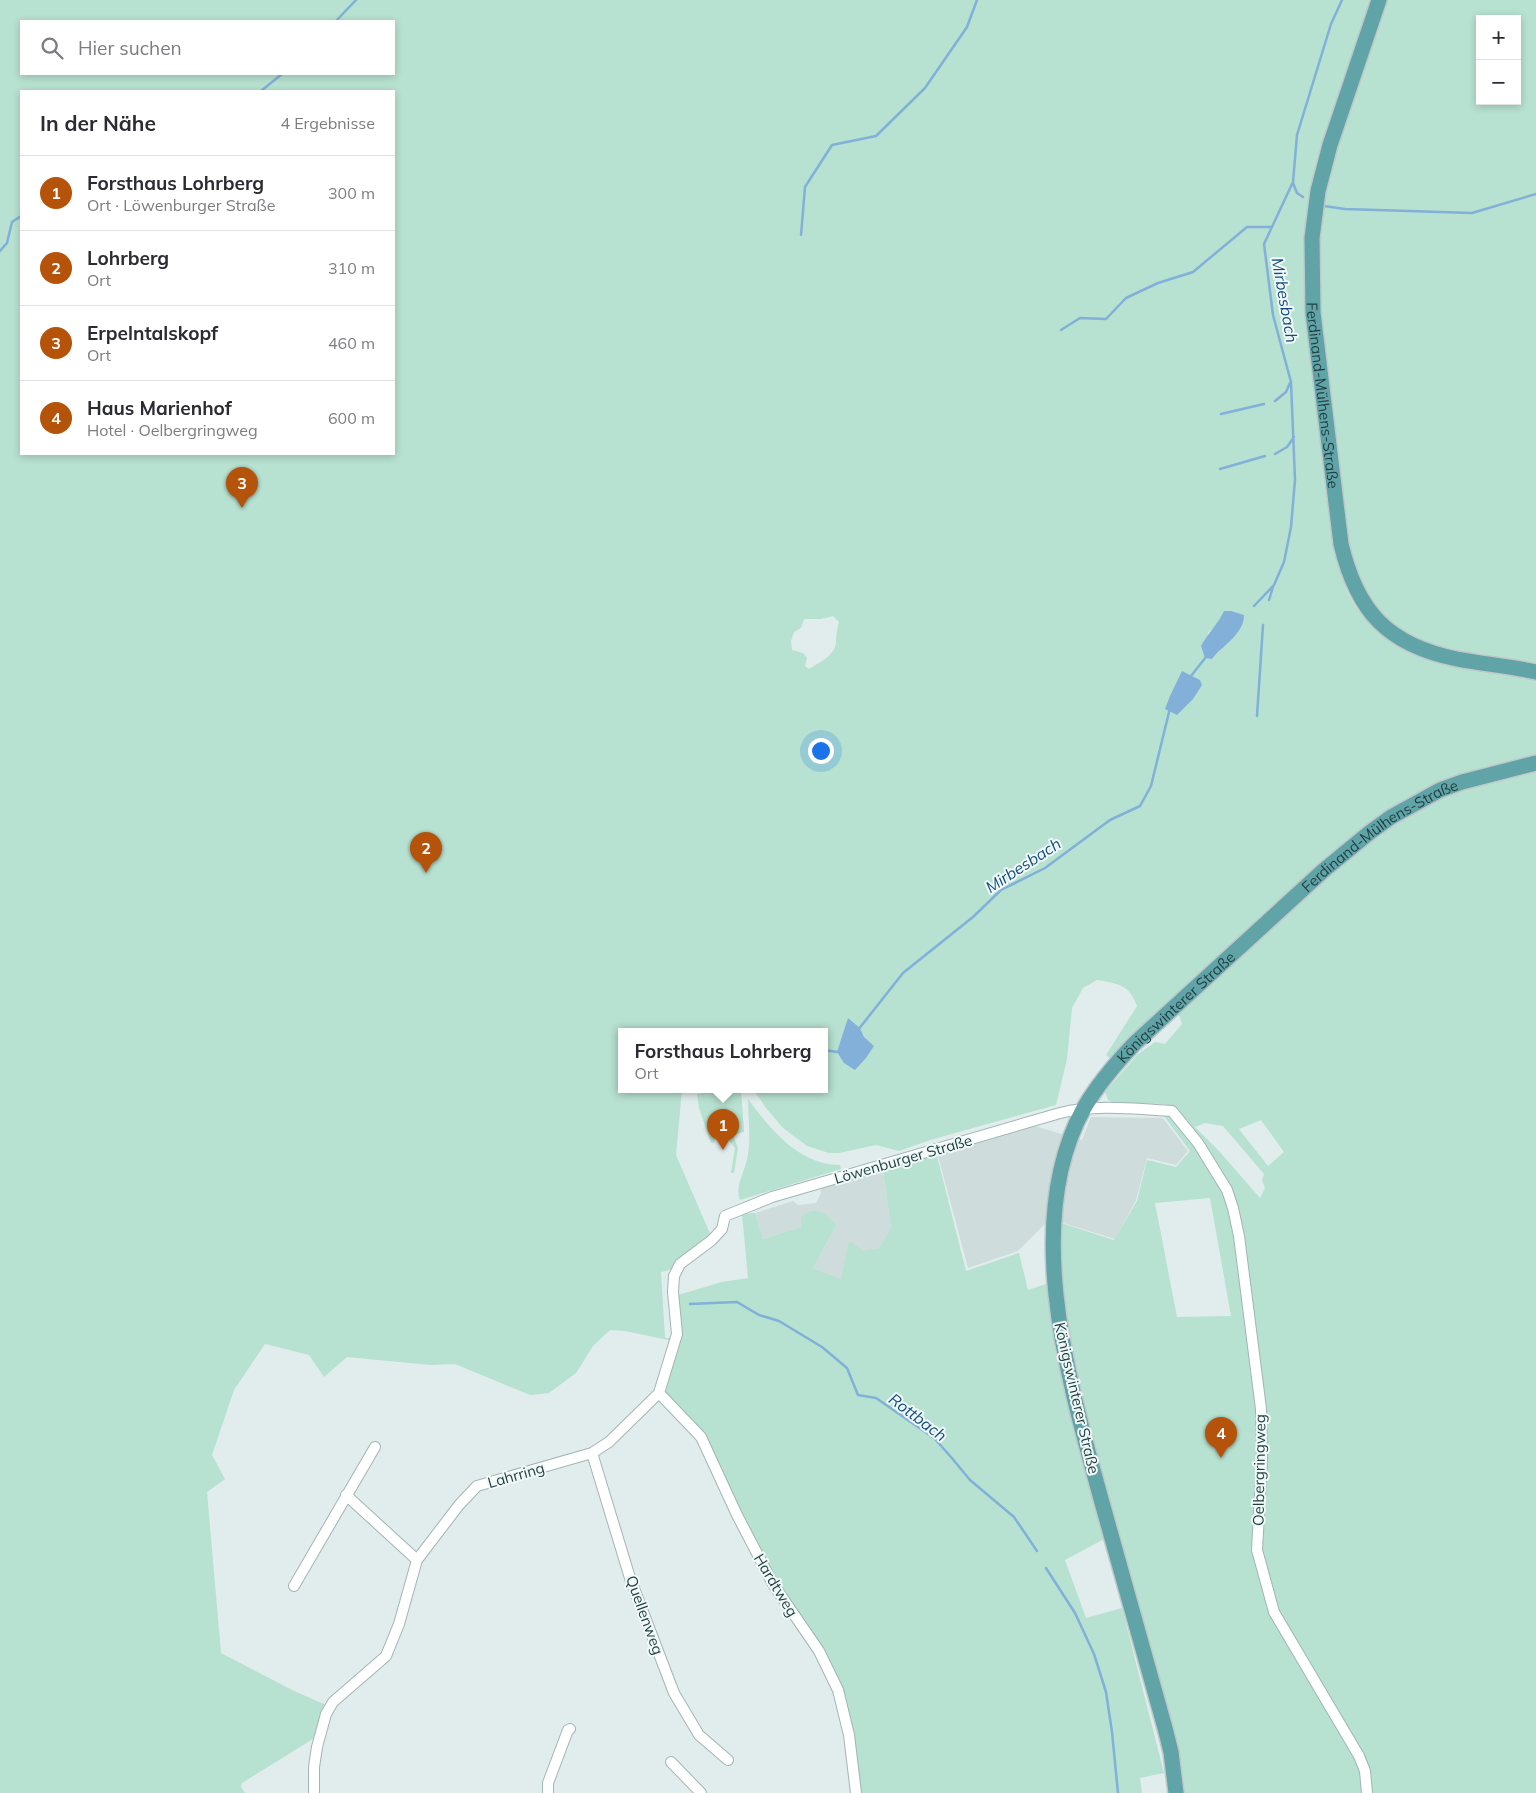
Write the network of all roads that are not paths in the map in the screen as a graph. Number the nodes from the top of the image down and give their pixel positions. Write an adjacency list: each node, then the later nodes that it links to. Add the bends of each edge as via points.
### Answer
1 (1379, 0): 2 (main road, Ferdinand-Mülhens-Straße, via 1328,153 1318,191 1312,238 1314,313 1345,563 1360,599 1396,636 1439,655)
2 (1536, 672)
3 (1536, 763): 4 (main road, Ferdinand-Mülhens-Straße, via 1462,782 1432,794 1391,817 1330,865)
4 (1244, 943): 5 (main road, Königswinterer Straße, via 1135,1043 1109,1072)
5 (1084, 1109): 6 (street, Löwenburger Straße); 7 (street, Löwenburger Straße, via 772,1197 725,1216 722,1229 680,1264 674,1276 676,1334); 20 (main road, Königswinterer Straße, via 1066,1152 1057,1194 1054,1250 1059,1320 1087,1450 1171,1752)
6 (1172, 1110): 21 (street, Oelbergringweg, via 1198,1143 1227,1190 1239,1236 1261,1409 1257,1550 1274,1612 1359,1756 1365,1771)
7 (659, 1394): 9 (street, Lahrring, via 609,1442); 19 (street, Hardtweg, via 701,1437 772,1584 819,1651 838,1690 849,1735)
8 (375, 1447): 10 (street)
9 (592, 1452): 11 (street, Lahrring, via 477,1486); 14 (street, Quellenweg, via 630,1578 674,1693 699,1735)
10 (346, 1495): 11 (street); 12 (street)
11 (417, 1560): 16 (street, Lahrring, via 399,1624 386,1656 333,1702 326,1714 317,1747)
12 (294, 1586)
13 (570, 1728): 17 (street, via 548,1783)
14 (728, 1760)
15 (671, 1762): 18 (street)
16 (314, 1793)
17 (548, 1793)
18 (701, 1793)
19 (856, 1793)
20 (1176, 1793)
21 (1367, 1793)

